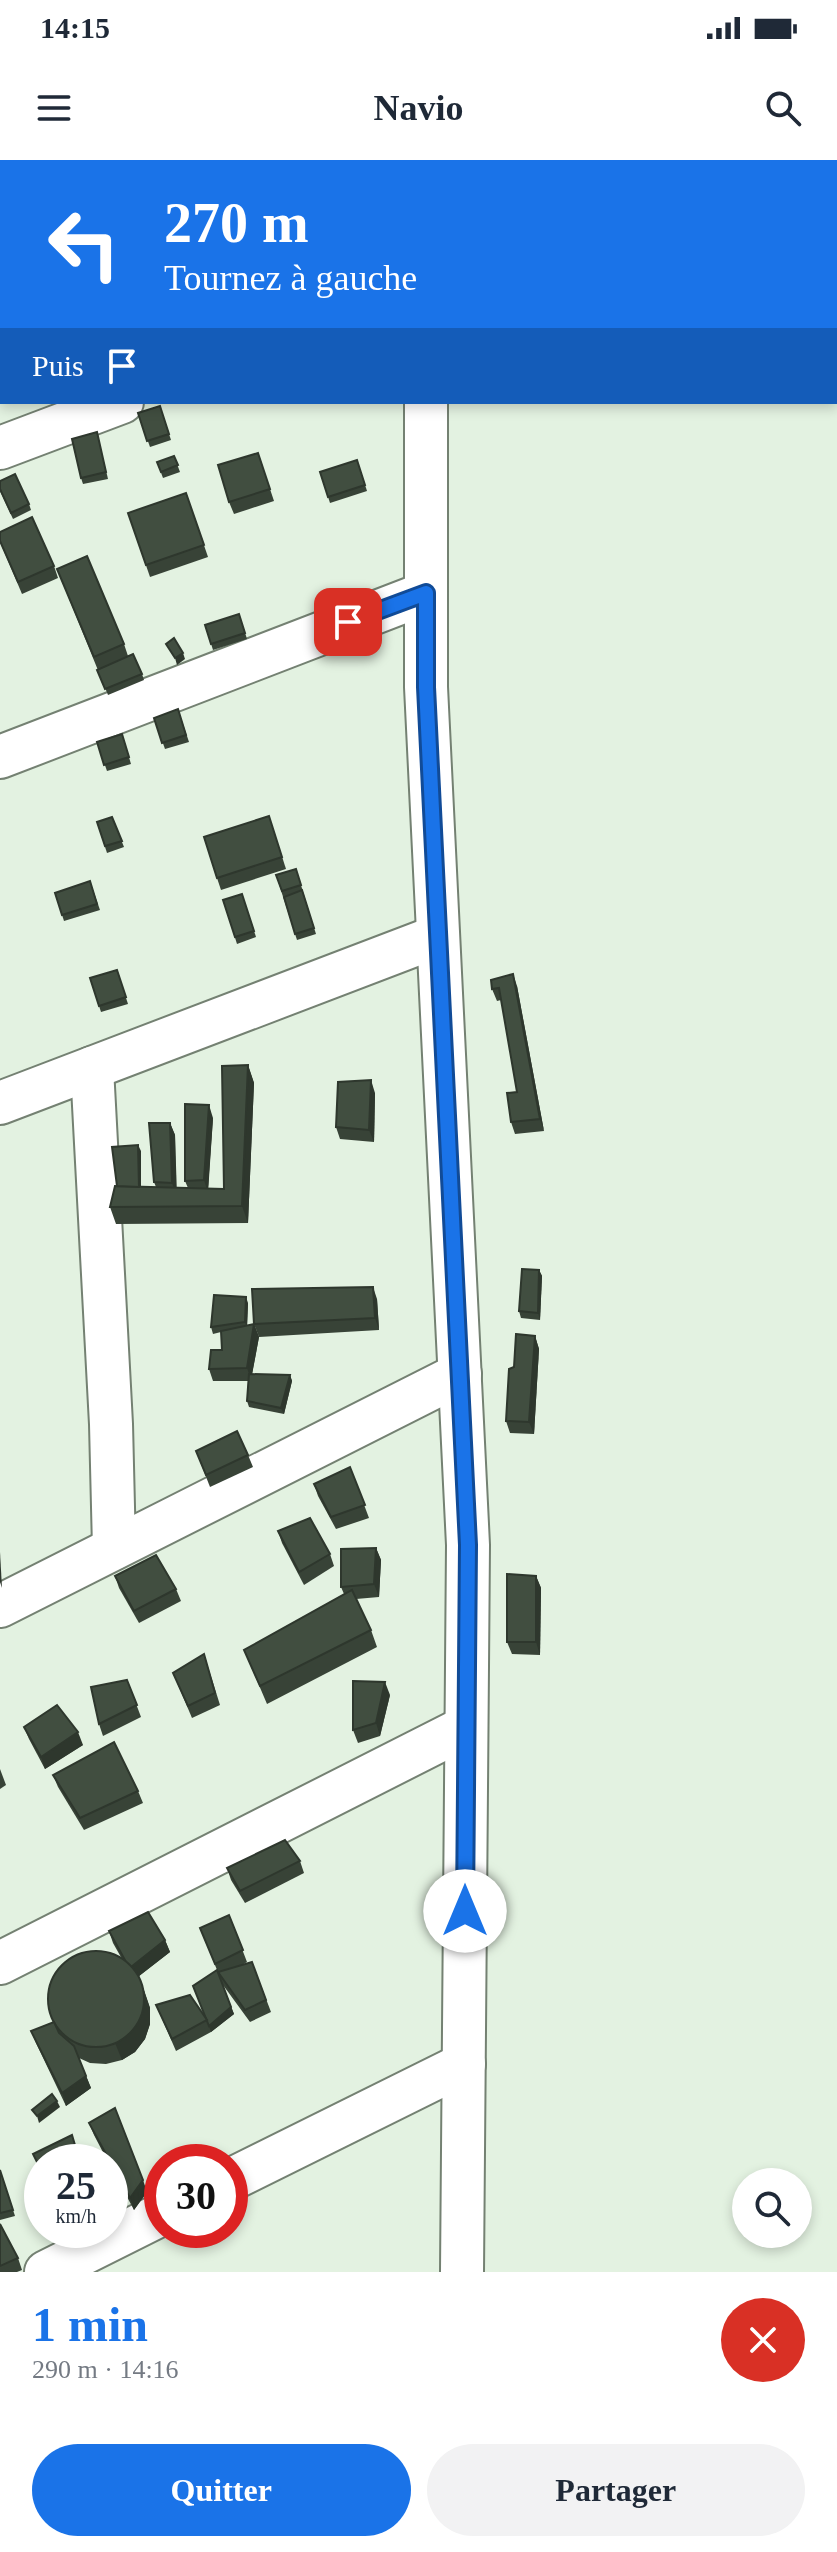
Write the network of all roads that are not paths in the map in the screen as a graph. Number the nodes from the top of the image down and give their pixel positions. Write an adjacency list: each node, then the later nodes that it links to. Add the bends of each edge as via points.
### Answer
1 (117, 404): 3 (street)
2 (426, 404): 4 (street)
3 (0, 448)
4 (426, 593): 5 (street); 6 (street)
5 (0, 757)
6 (438, 936): 7 (street); 9 (street)
7 (92, 1068): 8 (street); 10 (street)
8 (0, 1103)
9 (460, 1374): 10 (street); 12 (street, via 468,1545)
10 (114, 1548): 11 (street)
11 (0, 1606)
12 (466, 1727): 13 (street); 14 (street)
13 (0, 1963)
14 (464, 2064): 15 (street); 18 (street)
15 (248, 2171)
16 (144, 2223): 17 (street)
17 (46, 2272)
18 (462, 2272)

